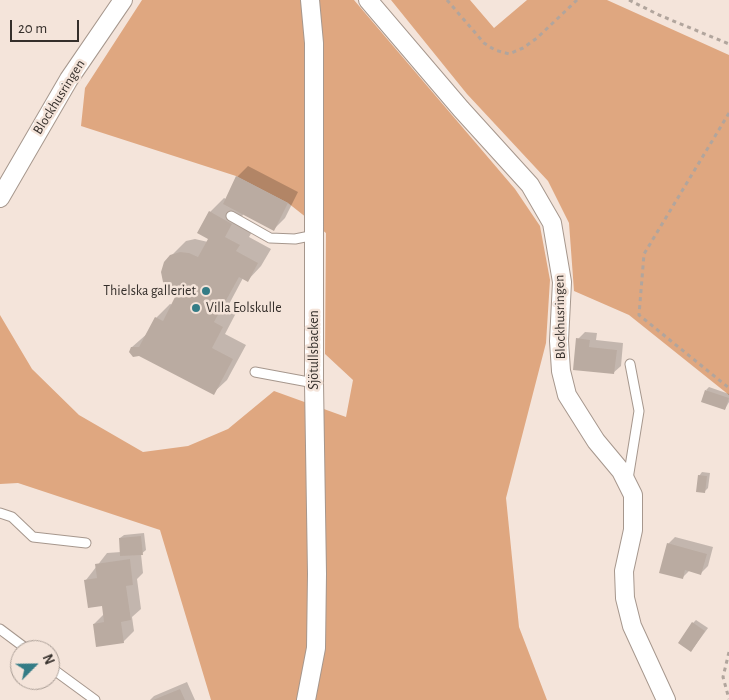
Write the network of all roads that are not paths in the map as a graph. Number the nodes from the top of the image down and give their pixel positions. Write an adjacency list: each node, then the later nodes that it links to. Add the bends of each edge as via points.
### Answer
1 (123, 0): 4 (street, Blockhusringen, via 70,78)
2 (310, 0): 6 (street, Sjötullsbacken, via 314,42)
3 (368, 0): 10 (street, Blockhusringen, via 530,184 552,223 562,282 558,341 567,396)
4 (0, 198)
5 (231, 216): 6 (lane, via 270,238 295,239)
6 (315, 235): 9 (street, Sjötullsbacken)
7 (630, 364): 10 (lane, via 639,411)
8 (255, 372): 9 (lane)
9 (314, 383): 17 (street, Sjötullsbacken, via 316,648)
10 (628, 484): 18 (street, Blockhusringen, via 633,496 633,530 624,571 625,598 632,626)
11 (0, 513): 12 (lane, via 12,518 33,536)
12 (86, 543)
13 (0, 629): 14 (lane)
14 (15, 640)
15 (60, 674): 16 (lane)
16 (95, 700)
17 (306, 700)
18 (666, 700)

